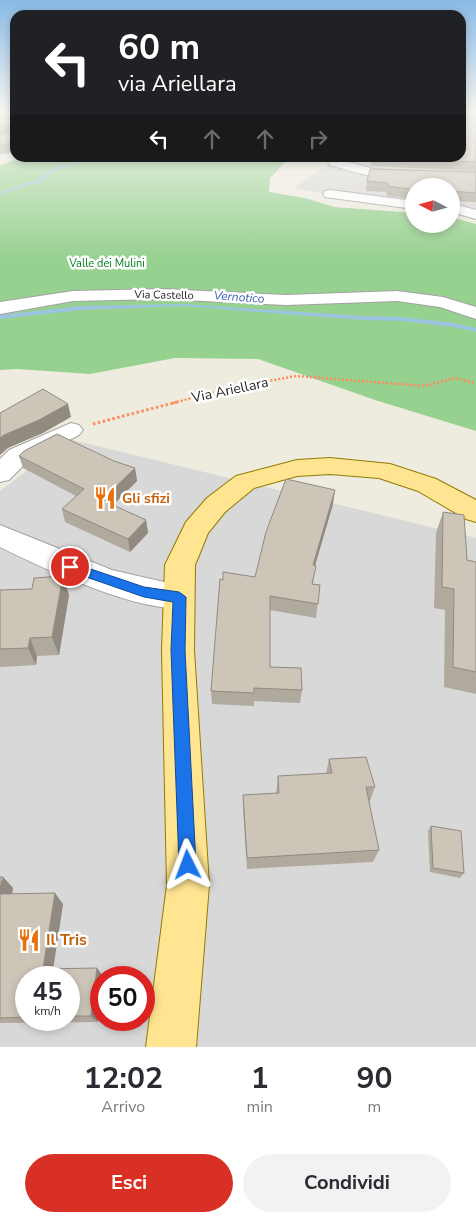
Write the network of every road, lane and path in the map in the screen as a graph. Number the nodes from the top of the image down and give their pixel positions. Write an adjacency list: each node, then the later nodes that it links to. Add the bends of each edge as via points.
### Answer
1 (334, 162): 4 (street, via 373,173)
2 (398, 162): 4 (street)
3 (421, 175): 4 (street)
4 (402, 176)
5 (330, 194): 6 (street)
6 (405, 203)
7 (460, 210): 8 (street)
8 (476, 216)
9 (0, 308): 10 (street, Via Castello, via 73,296 161,294 286,300 397,296 443,302)
10 (476, 313)
11 (476, 383): 12 (path, Via Ariellara, via 454,378 425,386 296,376 224,389)
12 (71, 430): 13 (street, via 18,456)
13 (0, 474)
14 (476, 512): 16 (main road, via 427,485 381,470 330,466 297,468 245,482 216,504 196,529 180,565)
15 (0, 535): 16 (street, via 88,574 144,592)
16 (179, 597): 17 (main road, via 178,650 188,885)
17 (172, 1047)

